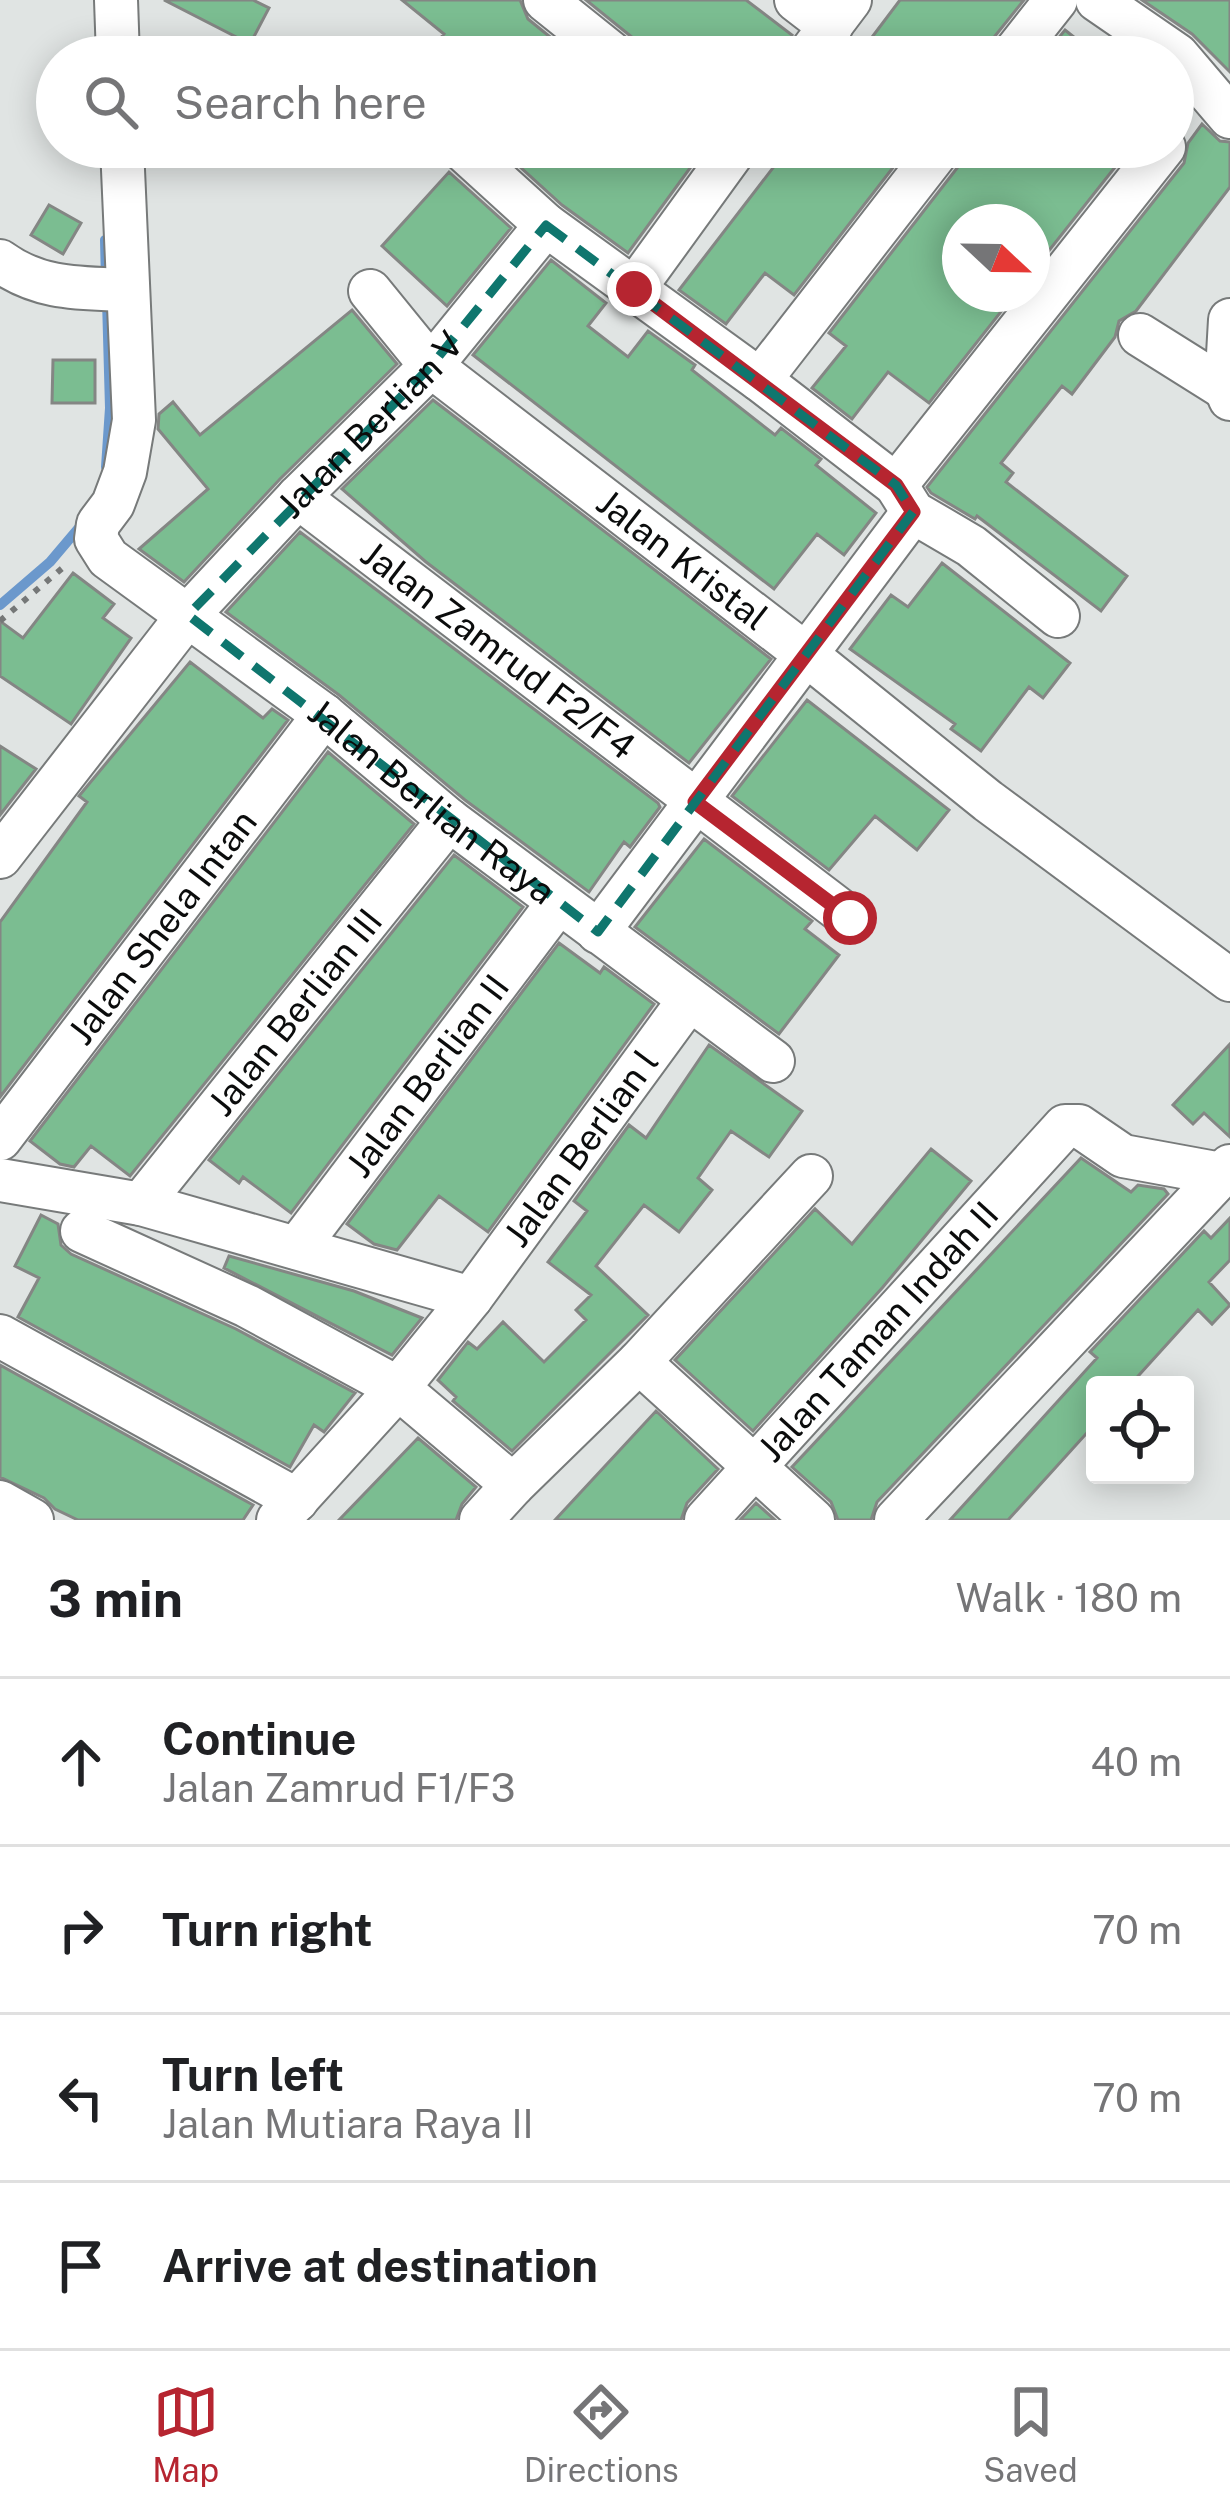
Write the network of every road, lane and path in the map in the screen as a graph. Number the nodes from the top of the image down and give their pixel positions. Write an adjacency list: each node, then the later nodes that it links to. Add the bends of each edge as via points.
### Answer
1 (116, 0): 7 (street)
2 (545, 0): 8 (street)
3 (796, 0): 6 (street)
4 (1055, 0): 9 (street)
5 (1097, 0): 10 (street)
6 (829, 28)
7 (117, 36)
8 (590, 36)
9 (1027, 36)
10 (1149, 36)
11 (1194, 75): 12 (street)
12 (1219, 104): 13 (street)
13 (1194, 121)
14 (121, 168): 21 (street)
15 (483, 168): 19 (street)
16 (719, 168): 22 (street)
17 (925, 168): 27 (street)
18 (1148, 168): 30 (street)
19 (546, 225): 22 (street); 26 (street, Jalan Berlian V)
20 (0, 261): 21 (street, via 56,287)
21 (115, 289): 31 (street, via 134,420 125,472)
22 (634, 289): 27 (street)
23 (370, 291): 26 (street, Jalan Kristal)
24 (1230, 320): 28 (street)
25 (1140, 335): 28 (street)
26 (430, 367): 29 (street, Jalan Berlian V); 35 (street, Jalan Kristal)
27 (760, 380): 30 (street)
28 (1228, 394)
29 (298, 497): 32 (street, Jalan Berlian V); 37 (street, Jalan Zamrud F2/F4)
30 (904, 499): 33 (street); 35 (street)
31 (96, 539): 32 (street, Jalan Berlian Raya, via 108,557); 34 (path)
32 (188, 616): 36 (street, Jalan Berlian Raya); 39 (street, Jalan Berlian V)
33 (1058, 616)
34 (0, 621)
35 (808, 656): 37 (street); 43 (street, Jalan Kristal)
36 (324, 715): 38 (street, Jalan Berlian Raya); 46 (street, Jalan Shela Intan)
37 (695, 802): 41 (street, Jalan Zamrud F2/F4); 42 (street)
38 (449, 820): 40 (street, Jalan Berlian Raya); 50 (street, Jalan Berlian III)
39 (0, 856)
40 (558, 903): 42 (street, Jalan Berlian Raya); 52 (street, Jalan Berlian II)
41 (850, 918)
42 (598, 932): 44 (street, Jalan Berlian Raya)
43 (1230, 980)
44 (689, 1000): 45 (street, Jalan Berlian Raya); 53 (street, Jalan Berlian l)
45 (773, 1061)
46 (0, 1138)
47 (1226, 1170): 57 (street, Jalan Taman Indah II, via 1123,1156 1065,1126); 65 (street)
48 (811, 1176): 55 (street)
49 (0, 1180): 50 (street)
50 (142, 1204): 52 (street)
51 (82, 1231): 56 (street, via 247,1306)
52 (297, 1248): 53 (street)
53 (471, 1298): 56 (street, Jalan Berlian l)
54 (0, 1336): 60 (street)
55 (639, 1362): 57 (street); 58 (street)
56 (398, 1388): 58 (street); 60 (street, Jalan Berlian l)
57 (756, 1468): 63 (street, Jalan Taman Indah II); 64 (street)
58 (513, 1485): 62 (street)
59 (0, 1502): 61 (street)
60 (287, 1510)
61 (32, 1520)
62 (481, 1520)
63 (706, 1520)
64 (813, 1520)
65 (896, 1520)

